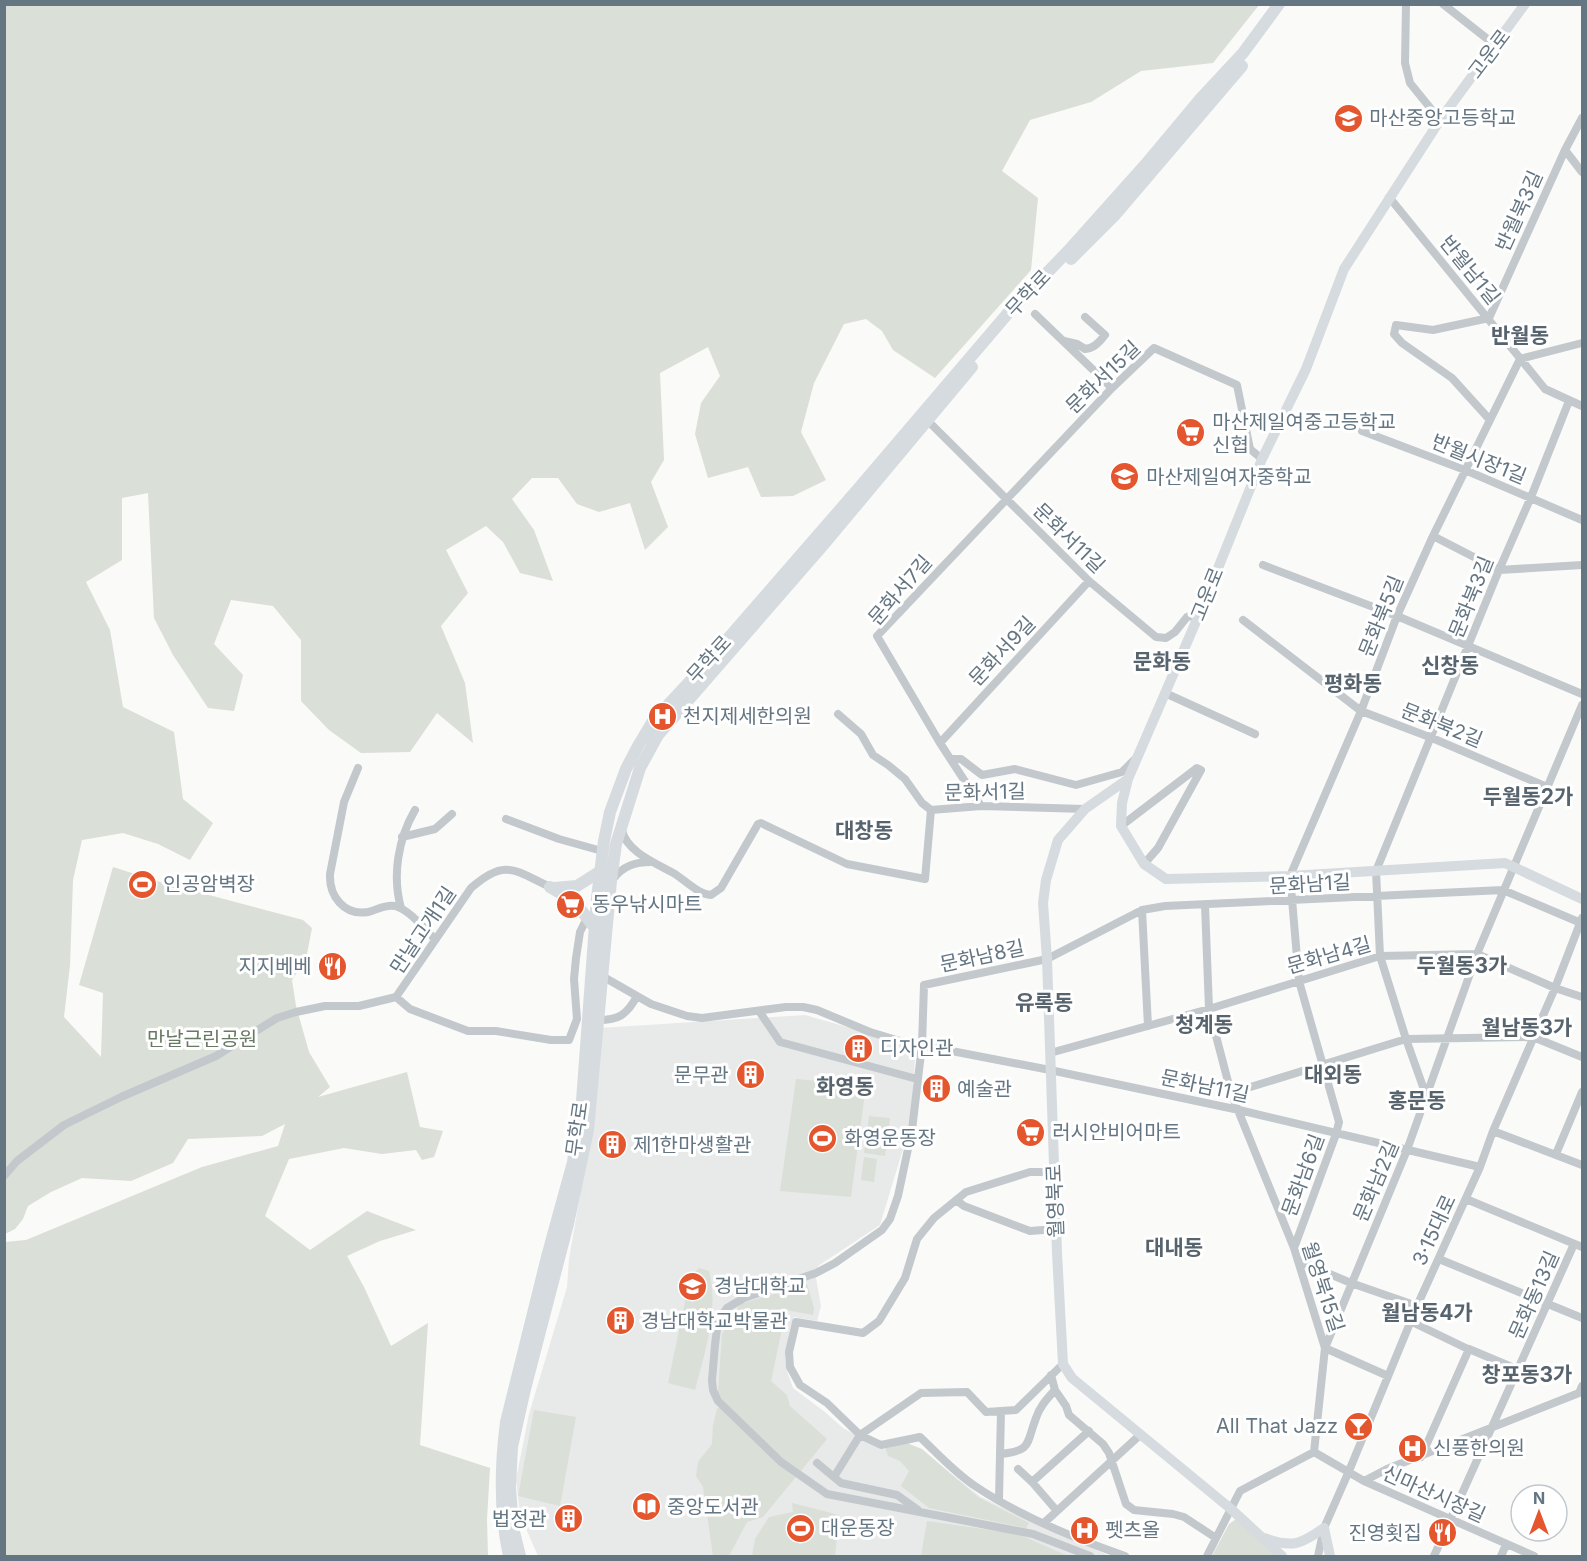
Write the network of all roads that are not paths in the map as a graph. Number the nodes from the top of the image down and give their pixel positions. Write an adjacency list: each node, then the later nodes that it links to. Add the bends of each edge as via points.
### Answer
1 (1280, 4): 60 (main road, 무학로, via 1145,165 1009,312 653,722 626,769 610,812)
2 (1287, 4): 22 (main road, 무학로, via 1263,40 1114,216 1010,319)
3 (1406, 4): 8 (street, via 1405,63 1410,83)
4 (1443, 4): 6 (street)
5 (1525, 4): 6 (main road, 고운로)
6 (1495, 45): 8 (main road, 고운로)
7 (1582, 118): 9 (street, 반월북3길)
8 (1440, 120): 11 (main road, 고운로)
9 (1565, 150): 10 (street); 14 (street, 반월북3길)
10 (1582, 172)
11 (1389, 197): 14 (street, 반월남1길); 24 (main road, 고운로, via 1344,269 1306,369)
12 (1035, 314): 15 (street)
13 (1085, 317): 15 (street, via 1105,334 1095,346 1084,349)
14 (1489, 318): 17 (street, 반월남1길); 21 (street, via 1433,330 1402,325 1393,329 1402,343 1452,378)
15 (1062, 340): 18 (street)
16 (1582, 344): 17 (street)
17 (1520, 359): 19 (street, 반월남1길, via 1545,389); 21 (street, 문화북5길)
18 (1112, 388): 24 (street, 문화서15길, via 1154,348 1237,385 1250,449); 27 (street, 문화서15길)
19 (1569, 400): 20 (street, 반월남1길); 26 (street, 문화북3길)
20 (1582, 406)
21 (1490, 420): 25 (street, 문화북5길)
22 (928, 421): 27 (street, 문화서11길); 58 (main road, 무학로, via 658,735 640,768)
23 (1362, 431): 25 (street, 반월시장1길)
24 (1262, 459): 34 (main road, 고운로)
25 (1466, 470): 26 (street, 반월시장1길); 29 (street, 문화북5길)
26 (1531, 497): 28 (street, 반월시장1길); 32 (street, 문화북3길)
27 (1006, 500): 33 (street, 문화서11길); 45 (street, 문화서7길, via 877,636)
28 (1582, 520)
29 (1433, 536): 32 (street); 35 (street, 문화북5길)
30 (1263, 565): 35 (street)
31 (1582, 565): 32 (street)
32 (1499, 570): 37 (street, 문화북3길)
33 (1089, 581): 34 (street, 문화서11길, via 1156,637 1166,638 1187,617); 45 (street, 문화서9길)
34 (1199, 615): 38 (main road, 고운로)
35 (1396, 616): 37 (street); 41 (street, 문화북5길)
36 (1243, 620): 41 (street, 문화북2길)
37 (1469, 647): 39 (street); 44 (street, 문화북3길)
38 (1165, 693): 43 (street); 46 (main road, 고운로)
39 (1582, 694)
40 (1582, 705): 50 (street, 문화남2길)
41 (1361, 711): 44 (street, 문화북2길); 66 (street, 문화북5길)
42 (838, 714): 54 (street, via 861,734 873,755 905,779)
43 (1255, 734)
44 (1432, 738): 50 (street, 문화북2길); 64 (street, 문화북3길)
45 (940, 744): 47 (street, 문화서7길)
46 (1138, 756): 47 (street, via 1122,772 1076,785 1015,769 982,775 962,759); 49 (main road, 고운로)
47 (951, 759): 51 (street, 문화서7길)
48 (358, 768): 74 (street, via 339,824 331,890 338,903 359,912 391,905)
49 (1128, 779): 52 (main road, 월영북로); 57 (main road, 고운로)
50 (1547, 787): 63 (street, 문화남2길)
51 (981, 806): 52 (street, 문화서1길); 54 (street, 문화서1길)
52 (1084, 809): 81 (main road, 월영북로, via 1059,840 1046,880 1043,903)
53 (415, 810): 59 (street)
54 (931, 810): 61 (street, 문화서1길, via 926,879 847,864 761,823 713,895 704,894)
55 (452, 813): 59 (street, via 435,829)
56 (506, 819): 60 (street)
57 (1121, 826): 62 (main road); 62 (street, via 1197,768 1201,770 1158,848)
58 (621, 829): 61 (street, 문화서1길, via 625,840); 67 (main road, 무학로)
59 (402, 837): 74 (street, via 396,886)
60 (602, 850): 65 (main road, 무학로)
61 (651, 862): 67 (street, via 624,867)
62 (1144, 864): 66 (main road, via 1166,879)
63 (1512, 870): 64 (main road, via 1505,863); 69 (street, 문화남2길); 71 (main road)
64 (1376, 871): 66 (main road); 70 (street)
65 (599, 872): 68 (main road, via 577,886); 77 (main road, 무학로)
66 (1290, 876): 72 (street, 문화남6길)
67 (611, 881): 82 (main road, 무학로)
68 (550, 888): 77 (main road, via 569,897); 78 (street, 만날고개1길, via 515,871 502,869 487,874 471,888)
69 (1503, 890): 70 (street, 문화남1길); 76 (street, 문화남1길); 79 (street, 문화남2길)
70 (1378, 897): 72 (street, 문화남1길); 80 (street)
71 (1582, 899)
72 (1293, 902): 73 (street, 문화남1길); 83 (street, 문화남6길)
73 (1205, 905): 75 (street, 문화남1길); 88 (street, 월영북15길)
74 (401, 908): 78 (street)
75 (1142, 910): 81 (street, 문화남1길); 91 (street)
76 (1582, 920): 84 (street, 3·15대로)
77 (591, 923): 90 (street, via 580,932 576,958); 158 (main road, 무학로, via 578,1136 503,1442 501,1497)
78 (435, 939): 86 (street, 만날고개1길)
79 (1477, 954): 80 (street, 문화남4길); 84 (street, 문화남4길); 92 (street, 문화남2길)
80 (1380, 956): 83 (street, 문화남4길); 94 (street)
81 (1047, 959): 95 (street, 문화남8길, via 924,985); 96 (main road, 월영북로)
82 (602, 976): 85 (street, 문화남11길); 159 (main road, 무학로, via 588,1130 512,1447 510,1487)
83 (1299, 981): 88 (street, 문화남4길); 98 (street, 문화남6길)
84 (1555, 988): 87 (street, 문화남4길); 93 (street, 3·15대로)
85 (637, 996): 89 (street, 문화남11길, via 687,1017); 90 (street, via 630,1010 615,1018)
86 (396, 997): 90 (street, via 410,1009 468,1031 569,1040); 112 (street, 만날고개1길, via 358,1006 325,1006 277,1018 216,1056 64,1125 17,1161)
87 (1582, 997)
88 (1209, 1009): 91 (street, 문화남4길); 102 (street, 월영북15길)
89 (759, 1011): 95 (street, 문화남11길, via 786,1007 817,1010 870,1032); 100 (street, via 780,1042)
90 (577, 1019)
91 (1148, 1026): 96 (street, 문화남4길)
92 (1449, 1037): 93 (street); 94 (street); 103 (street, 문화남2길)
93 (1533, 1037): 97 (street); 105 (street, 3·15대로)
94 (1406, 1039): 98 (street); 103 (street)
95 (922, 1045): 99 (street, 문화남11길); 100 (street)
96 (1050, 1053): 99 (main road, 월영북로)
97 (1582, 1057)
98 (1322, 1066): 102 (street); 106 (street, 문화남6길, via 1339,1122)
99 (1050, 1070): 104 (street, 문화남11길); 111 (main road, 월영북로)
100 (917, 1079): 151 (street, via 912,1130 890,1219 882,1230 835,1263 727,1308 718,1321 712,1380 716,1396 726,1409 780,1462 827,1494)
101 (1582, 1092): 108 (street)
102 (1232, 1093): 104 (street, 월영북15길)
103 (1427, 1098): 107 (street, 문화남2길)
104 (1239, 1110): 106 (street, 문화남11길); 117 (street, 월영북15길)
105 (1493, 1131): 108 (street); 110 (street, 3·15대로)
106 (1336, 1134): 107 (street, 문화남11길); 117 (street, 문화남6길)
107 (1407, 1150): 110 (street, 문화남11길); 120 (street, 문화남2길)
108 (1556, 1154): 109 (street)
109 (1582, 1165)
110 (1480, 1167): 113 (street, 3·15대로)
111 (1054, 1172): 114 (street, via 1030,1172 966,1192); 115 (main road, 월영북로)
112 (4, 1176)
113 (1466, 1199): 116 (street); 118 (street, 3·15대로)
114 (956, 1200): 115 (street, via 1030,1231); 137 (street, via 934,1218 918,1239 905,1278 879,1321 863,1333 796,1322 789,1352 790,1367 800,1385 827,1403)
115 (1056, 1229): 127 (main road, 월영북로)
116 (1578, 1245): 121 (street, 문화동13길)
117 (1294, 1248): 119 (street, 월영북15길)
118 (1439, 1259): 121 (street); 122 (street, 3·15대로)
119 (1299, 1261): 120 (street); 125 (street, 월영북15길)
120 (1351, 1283): 122 (street); 125 (street, 문화남2길)
121 (1548, 1304): 123 (street); 128 (street, 문화동13길)
122 (1417, 1306): 124 (street, 3·15대로)
123 (1582, 1318)
124 (1410, 1321): 126 (street); 130 (street, 3·15대로)
125 (1325, 1348): 130 (street); 138 (street, 월영북15길)
126 (1470, 1350): 128 (street); 140 (street)
127 (1063, 1364): 129 (street); 136 (main road, via 1072,1378)
128 (1519, 1370): 134 (street, 문화동13길)
129 (1051, 1375): 131 (street); 133 (street, via 1016,1410)
130 (1388, 1376): 144 (street, 3·15대로)
131 (1055, 1390): 135 (street, via 1069,1415); 139 (street, via 1041,1406 1025,1447)
132 (1582, 1391): 134 (street)
133 (1001, 1411): 137 (street, via 986,1412 967,1392 921,1393); 139 (street)
134 (1492, 1428): 140 (street); 152 (street, 문화동13길)
135 (1089, 1431): 141 (street); 147 (street)
136 (1140, 1434): 141 (street); 149 (main road)
137 (860, 1435): 145 (street); 148 (street, via 881,1445 920,1437 974,1485)
138 (1314, 1452): 144 (street, 신마산시장길); 149 (street, via 1240,1491)
139 (1000, 1454): 148 (street)
140 (1421, 1457): 146 (street)
141 (1112, 1460): 150 (street); 156 (street, via 1126,1504 1134,1510 1184,1517)
142 (817, 1463): 145 (street)
143 (1018, 1469): 147 (street)
144 (1349, 1471): 146 (street, 신마산시장길); 154 (street, 3·15대로)
145 (834, 1477): 151 (street, via 841,1483 897,1496)
146 (1364, 1480): 152 (street, 신마산시장길)
147 (1032, 1482): 150 (street)
148 (999, 1500): 153 (street)
149 (1232, 1509): 155 (main road); 156 (street)
150 (1057, 1511): 153 (street)
151 (922, 1512): 160 (street, via 1033,1534)
152 (1451, 1520): 157 (street, 신마산시장길); 166 (street, 문화동13길)
153 (1045, 1522): 161 (street)
154 (1324, 1528): 155 (main road, via 1291,1546); 164 (street, 3·15대로); 165 (main road)
155 (1260, 1536): 163 (main road)
156 (1216, 1538): 162 (street)
157 (1506, 1545): 167 (street); 168 (street, 신마산시장길)
158 (508, 1557)
159 (520, 1557)
160 (1090, 1557)
161 (1125, 1557)
162 (1207, 1557)
163 (1282, 1557)
164 (1318, 1557)
165 (1330, 1557)
166 (1434, 1557)
167 (1501, 1557)
168 (1534, 1557)

